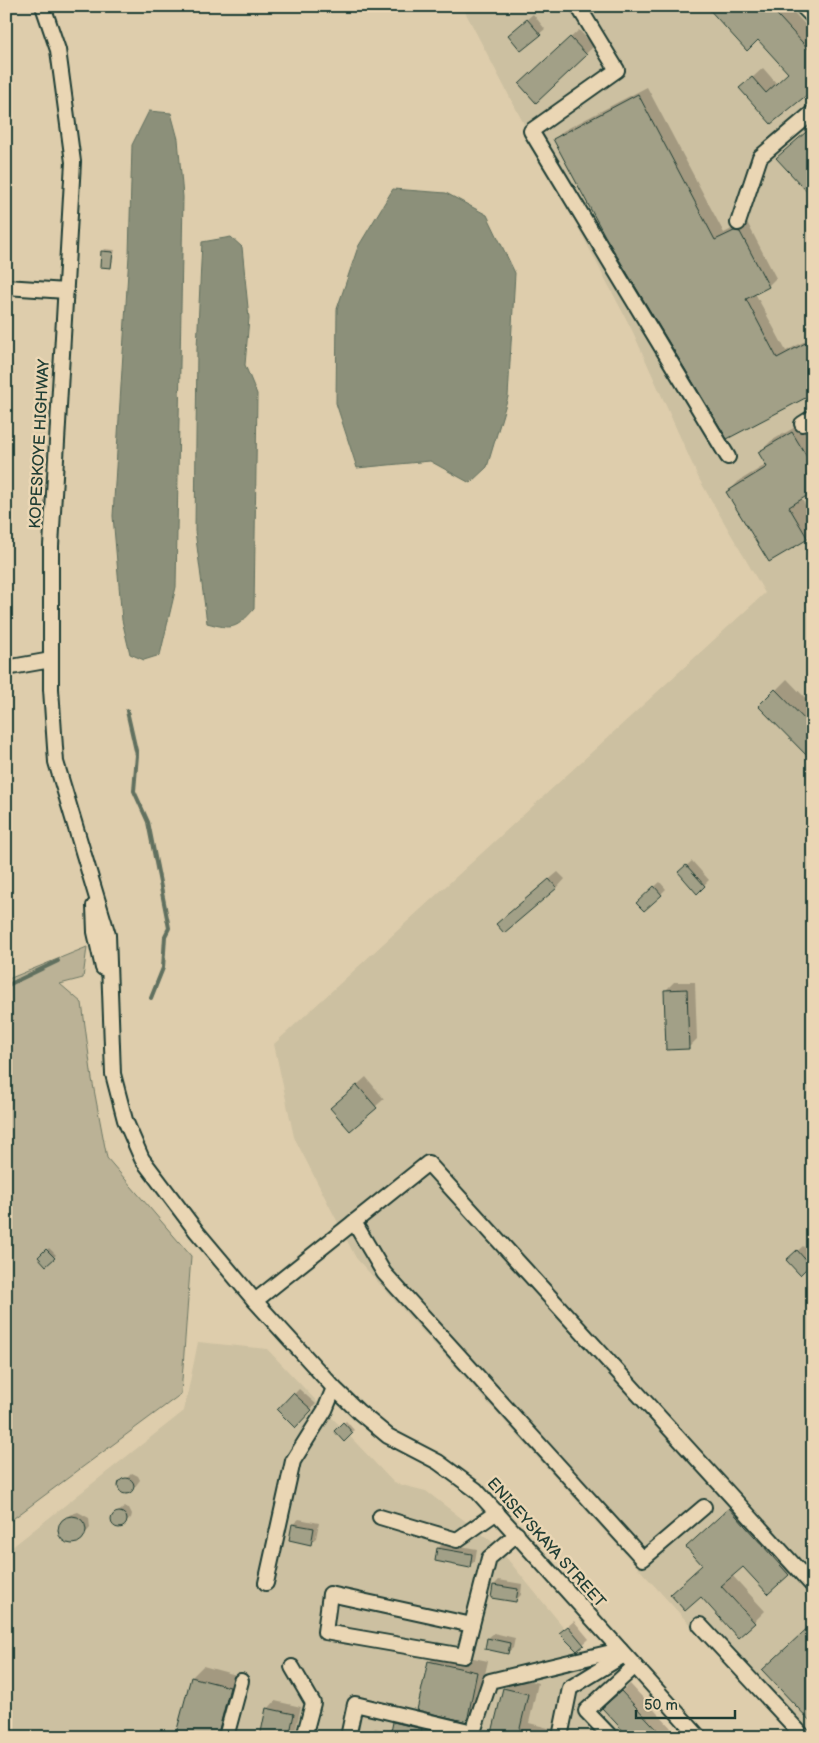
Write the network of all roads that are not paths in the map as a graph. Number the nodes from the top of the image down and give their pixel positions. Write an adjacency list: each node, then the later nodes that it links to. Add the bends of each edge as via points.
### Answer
1 (43, 6): 8 (street, KOPESKOYE HIGHWAY, via 58,50 73,162)
2 (802, 6): 4 (street)
3 (581, 7): 9 (street, via 617,70 531,131)
4 (813, 17)
5 (812, 114): 6 (street, via 760,157)
6 (738, 223)
7 (6, 287): 8 (street)
8 (66, 291): 10 (street, KOPESKOYE HIGHWAY, via 51,546)
9 (728, 457)
10 (51, 660): 11 (street); 13 (street, KOPESKOYE HIGHWAY, via 56,762 108,935 113,1074 126,1120 142,1159)
11 (6, 668)
12 (354, 1222): 14 (street); 16 (street, via 384,1274 643,1559); 21 (street, via 428,1163)
13 (225, 1265): 14 (street, ENISEYSKAYA STREET)
14 (254, 1301): 15 (street, ENISEYSKAYA STREET)
15 (334, 1388): 17 (street, ENISEYSKAYA STREET, via 388,1436 438,1462 476,1490); 20 (street, via 325,1410 293,1461)
16 (704, 1507)
17 (497, 1512): 18 (street, via 457,1540); 19 (street, ENISEYSKAYA STREET)
18 (380, 1517)
19 (517, 1534): 23 (street, via 489,1558); 24 (street, ENISEYSKAYA STREET)
20 (266, 1583)
21 (813, 1586)
22 (700, 1624): 35 (street)
23 (472, 1625): 23 (street, via 464,1656 325,1632 330,1594)
24 (622, 1652): 25 (street, ENISEYSKAYA STREET); 28 (street, via 490,1681); 32 (street, via 570,1688)
25 (635, 1666): 33 (street, via 586,1711); 34 (street, ENISEYSKAYA STREET)
26 (292, 1667): 30 (street, via 313,1703)
27 (242, 1681): 29 (street)
28 (470, 1734): 31 (street, via 355,1704)
29 (226, 1737)
30 (304, 1737)
31 (348, 1737)
32 (560, 1737)
33 (611, 1737)
34 (698, 1737)
35 (804, 1737)

